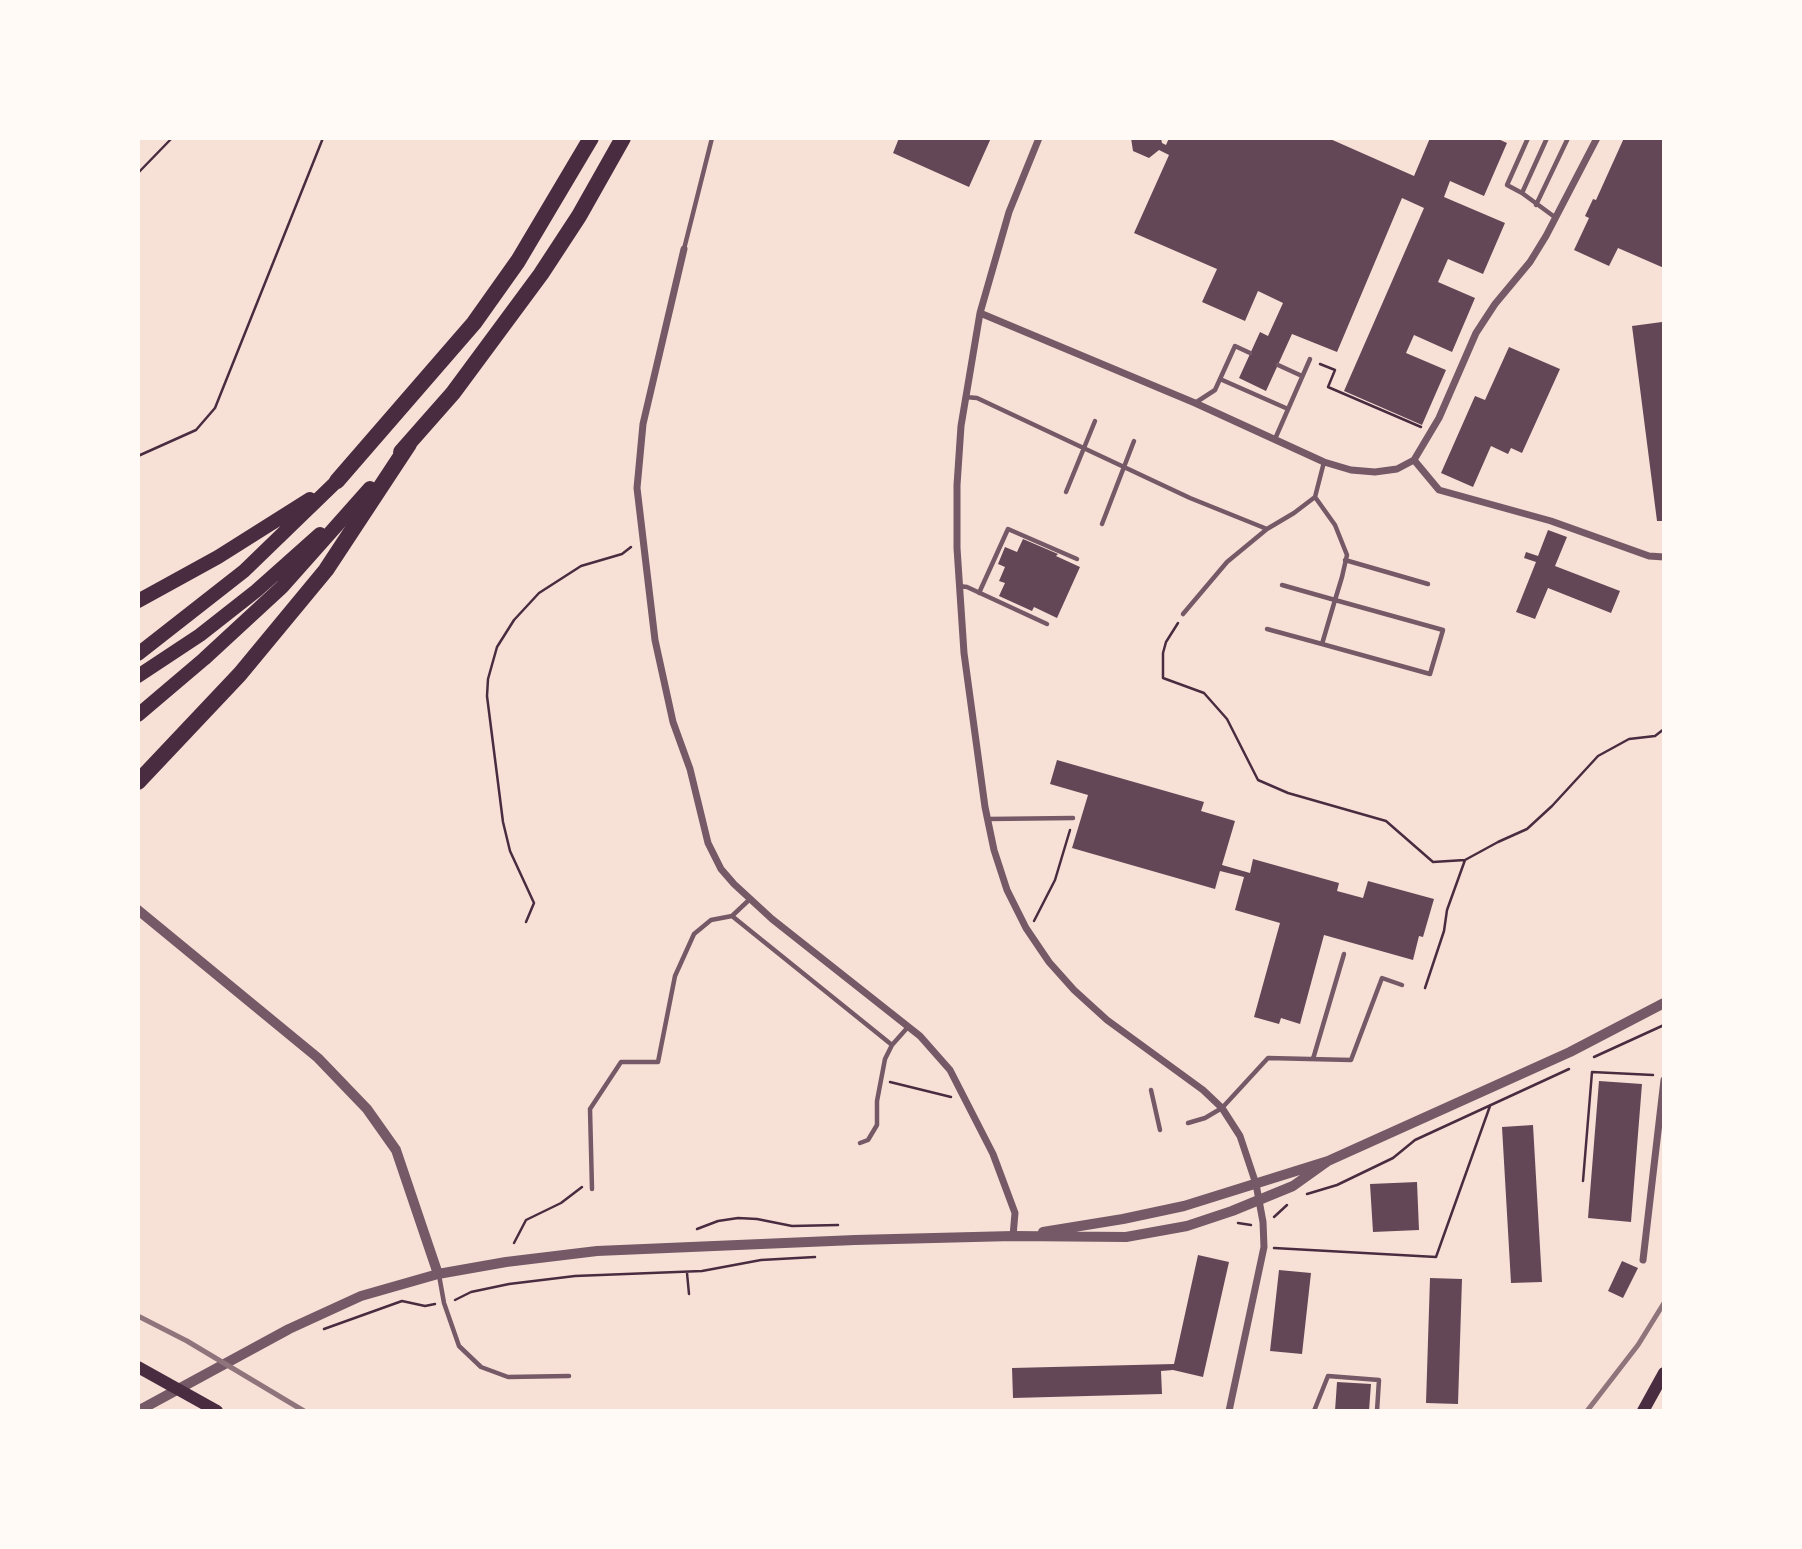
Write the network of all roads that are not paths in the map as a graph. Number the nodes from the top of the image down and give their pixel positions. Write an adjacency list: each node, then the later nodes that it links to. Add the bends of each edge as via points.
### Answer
1 (591, 138): 30 (highway, via 518,261 474,323)
2 (623, 138): 25 (highway, via 541,274)
3 (712, 138): 12 (lane)
4 (1039, 138): 13 (street, via 1009,212)
5 (1528, 138): 9 (lane, via 1507,185)
6 (1547, 138): 9 (lane)
7 (1568, 138): 10 (lane)
8 (1597, 138): 11 (street)
9 (1522, 193): 10 (lane)
10 (1536, 205): 11 (lane)
11 (1556, 218): 27 (street, via 1530,262 1476,333 1439,418)
12 (684, 249): 55 (street, via 643,424 637,488 654,640 673,722 708,843 721,869)
13 (980, 313): 19 (street); 20 (street)
14 (1250, 353): 18 (lane, via 1235,346)
15 (1310, 359): 17 (lane)
16 (1278, 365): 17 (lane)
17 (1302, 376): 21 (lane)
18 (1220, 379): 20 (lane, via 1215,390); 21 (lane)
19 (965, 397): 26 (lane, via 977,398); 41 (street, via 957,485)
20 (1195, 403): 23 (street)
21 (1288, 410): 23 (lane)
22 (1095, 421): 26 (lane)
23 (1274, 440): 28 (street)
24 (1134, 441): 29 (lane)
25 (409, 444): 31 (highway); 52 (highway, via 326,570 240,674)
26 (1084, 449): 29 (lane); 32 (lane)
27 (1413, 460): 28 (street, via 1397,469 1375,472); 36 (street, via 1439,490)
28 (1324, 462): 33 (lane)
29 (1123, 467): 34 (lane); 35 (lane)
30 (338, 481): 44 (highway); 49 (highway, via 244,571)
31 (370, 488): 50 (highway, via 256,591); 51 (highway, via 282,587)
32 (1066, 492)
33 (1315, 497): 35 (lane); 38 (lane, via 1335,524)
34 (1102, 524)
35 (1267, 529): 45 (lane, via 1227,562)
36 (1664, 557)
37 (1077, 559): 42 (lane, via 1008,529)
38 (1345, 560): 39 (lane); 43 (lane)
39 (1428, 584)
40 (1282, 585): 43 (lane)
41 (959, 586): 42 (lane); 54 (street)
42 (979, 593): 46 (lane)
43 (1335, 600): 48 (lane); 48 (lane, via 1443,630 1440,641 1430,674)
44 (138, 601)
45 (1183, 614)
46 (1047, 624)
47 (1267, 629): 48 (lane)
48 (1322, 644)
49 (138, 654)
50 (138, 676)
51 (138, 715)
52 (138, 782)
53 (1073, 818): 54 (lane)
54 (988, 819): 66 (street, via 1006,890 1049,962 1107,1020)
55 (750, 899): 57 (lane); 61 (street)
56 (138, 910): 76 (street, via 318,1058 367,1109 396,1150)
57 (732, 916): 62 (lane); 72 (lane, via 711,920 694,934 675,976 658,1062 621,1062 590,1109)
58 (1344, 954): 63 (lane)
59 (1402, 985): 63 (lane, via 1382,978 1351,1060)
60 (1664, 1003): 70 (street, via 1570,1052)
61 (908, 1027): 62 (lane); 74 (street, via 950,1070 966,1100 1015,1213)
62 (892, 1045): 69 (lane, via 880,1080 877,1125 868,1140)
63 (1313, 1059): 66 (lane, via 1268,1058)
64 (1664, 1078): 75 (street)
65 (1151, 1090): 68 (lane)
66 (1222, 1108): 67 (lane); 71 (street, via 1240,1136)
67 (1188, 1123)
68 (1160, 1130)
69 (860, 1143)
70 (1328, 1161): 71 (street); 73 (street, via 1293,1186)
71 (1256, 1184): 73 (street); 74 (street, via 1151,1214)
72 (592, 1189)
73 (1259, 1201): 74 (street, via 1187,1226 1125,1237); 82 (street, via 1264,1247)
74 (1013, 1236): 76 (street, via 597,1251)
75 (1643, 1260)
76 (438, 1274): 79 (lane, via 459,1346 481,1367 508,1377); 80 (street, via 361,1296 289,1329)
77 (138, 1367): 81 (main road)
78 (1664, 1373): 85 (main road)
79 (569, 1376)
80 (138, 1411)
81 (217, 1411)
82 (1229, 1411)
83 (1314, 1411): 84 (lane, via 1328,1376 1379,1380)
84 (1377, 1411)
85 (1643, 1411)

